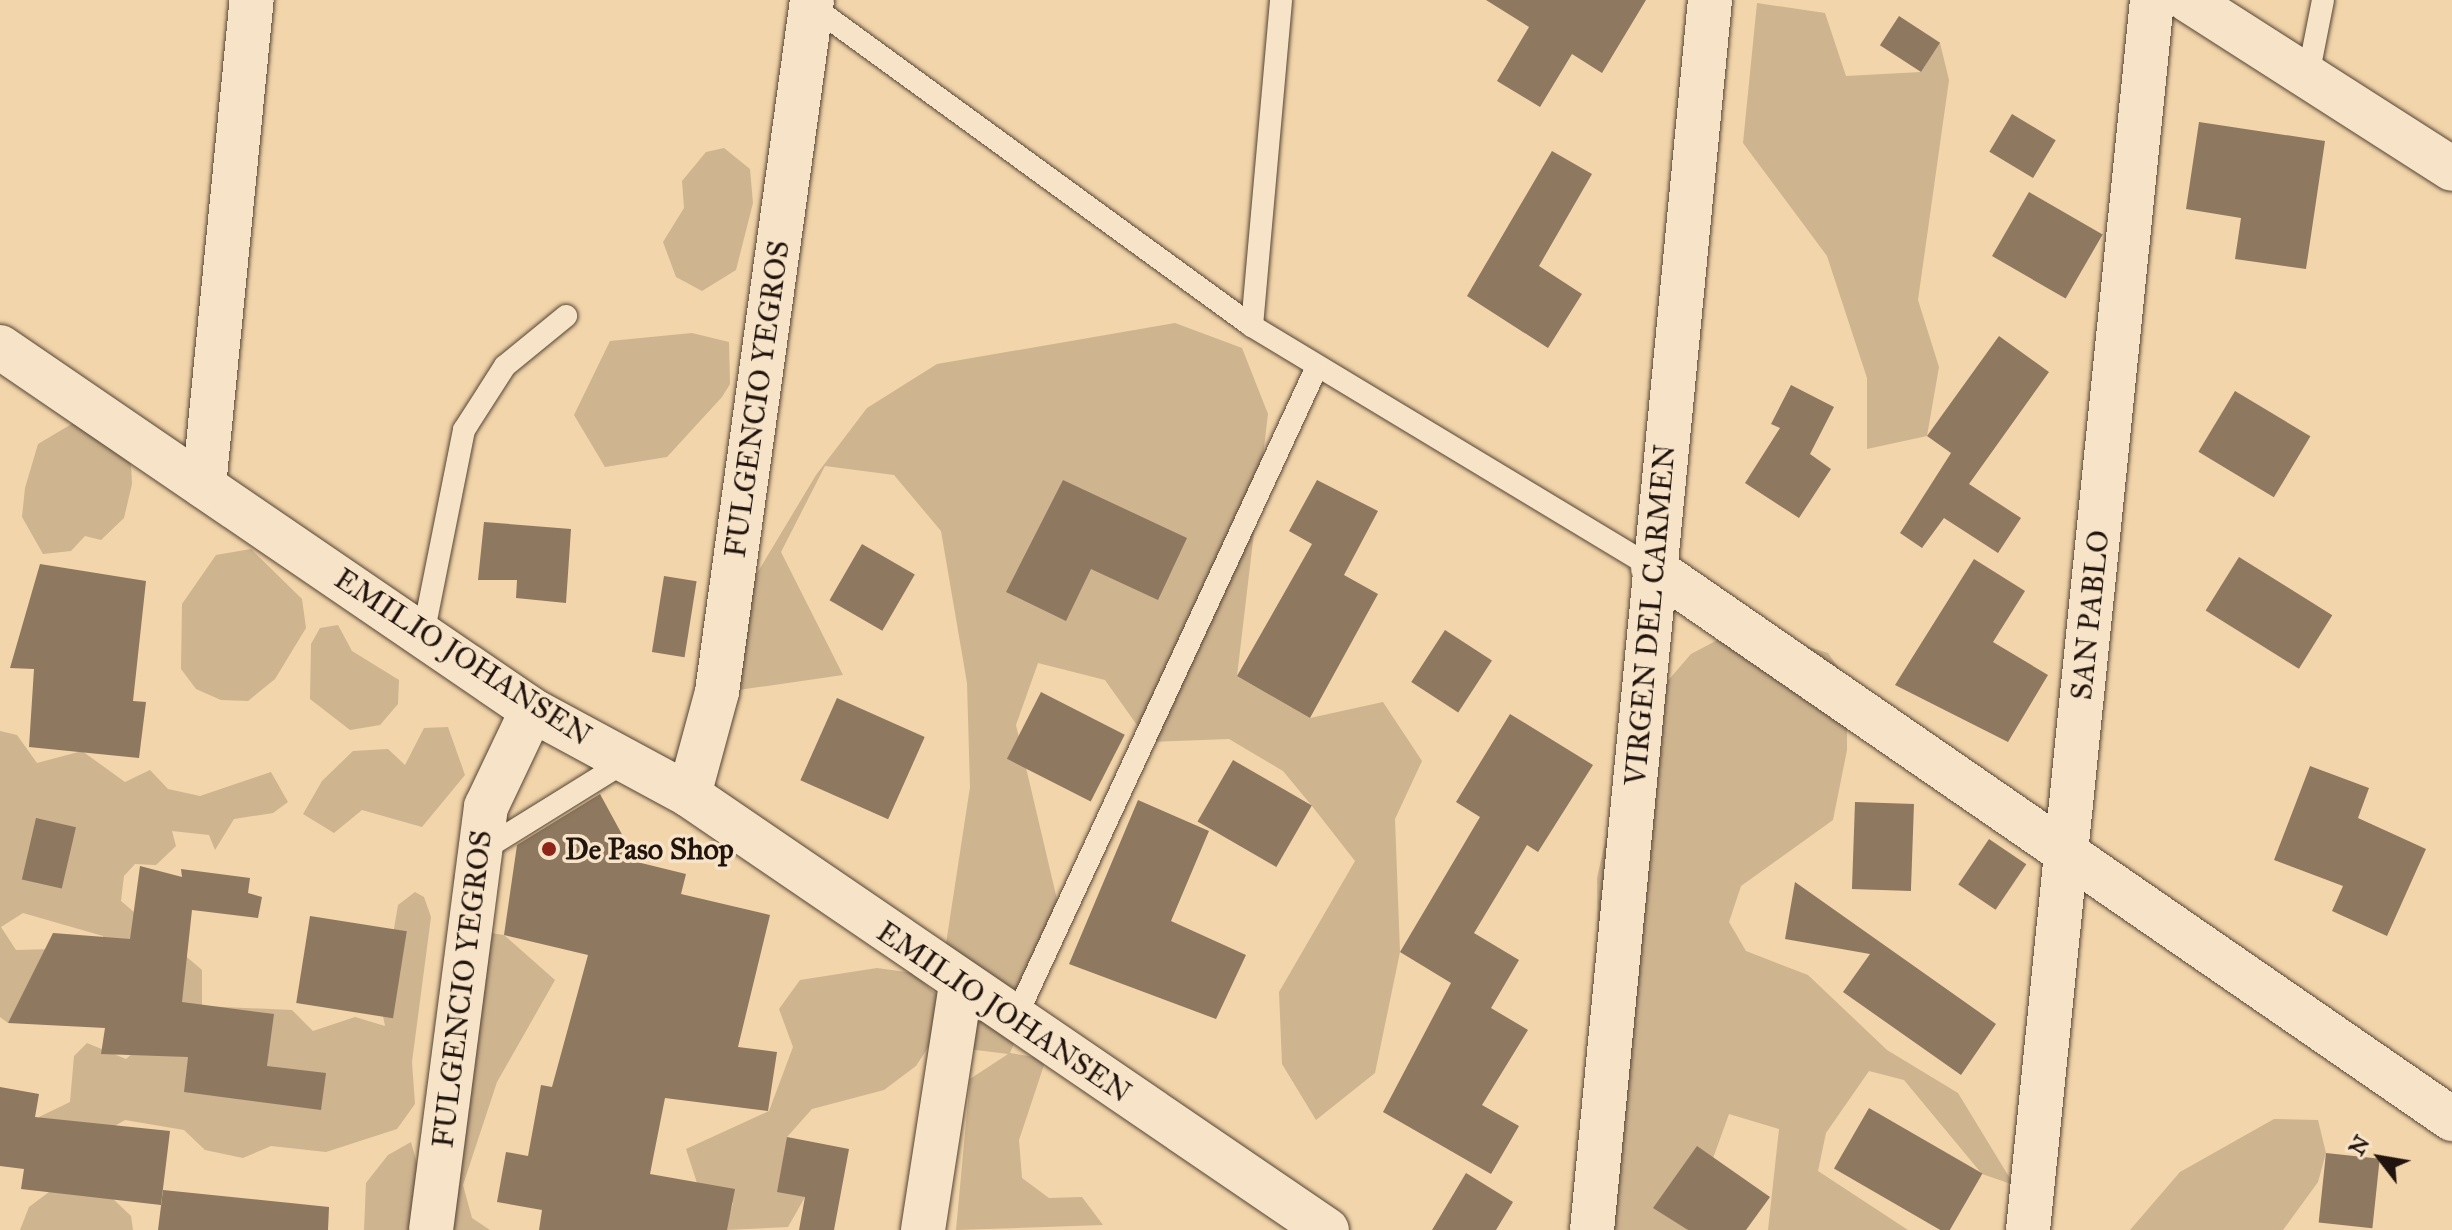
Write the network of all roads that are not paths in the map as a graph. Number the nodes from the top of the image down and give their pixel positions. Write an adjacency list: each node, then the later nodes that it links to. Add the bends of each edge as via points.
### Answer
1 (252, 0): 14 (street)
2 (1281, 0): 11 (lane)
3 (1710, 0): 15 (street, VIRGEN DEL CARMEN)
4 (2152, 0): 21 (street, SAN PABLO)
5 (2188, 0): 8 (street)
6 (2323, 0): 8 (lane)
7 (806, 1): 11 (lane); 19 (street, FULGENCIO YEGROS, via 717,692)
8 (2308, 76): 9 (street)
9 (2452, 169)
10 (566, 316): 16 (lane, via 505,366 469,419)
11 (1252, 326): 13 (lane)
12 (0, 347): 14 (street, EMILIO JOHANSEN)
13 (1316, 369): 15 (lane); 23 (lane)
14 (204, 486): 16 (street, EMILIO JOHANSEN)
15 (1653, 568): 21 (street); 28 (street, VIRGEN DEL CARMEN)
16 (423, 635): 17 (street, EMILIO JOHANSEN)
17 (532, 710): 18 (street, EMILIO JOHANSEN); 20 (street, FULGENCIO YEGROS, via 486,807)
18 (626, 761): 19 (street, EMILIO JOHANSEN); 20 (lane)
19 (689, 795): 22 (street, EMILIO JOHANSEN)
20 (480, 852): 25 (street, FULGENCIO YEGROS)
21 (2065, 852): 24 (street); 29 (street, SAN PABLO)
22 (961, 985): 23 (street, EMILIO JOHANSEN); 26 (street)
23 (1014, 1021): 27 (street, EMILIO JOHANSEN)
24 (2452, 1119)
25 (431, 1230)
26 (923, 1230)
27 (1327, 1230)
28 (1592, 1230)
29 (2028, 1230)

